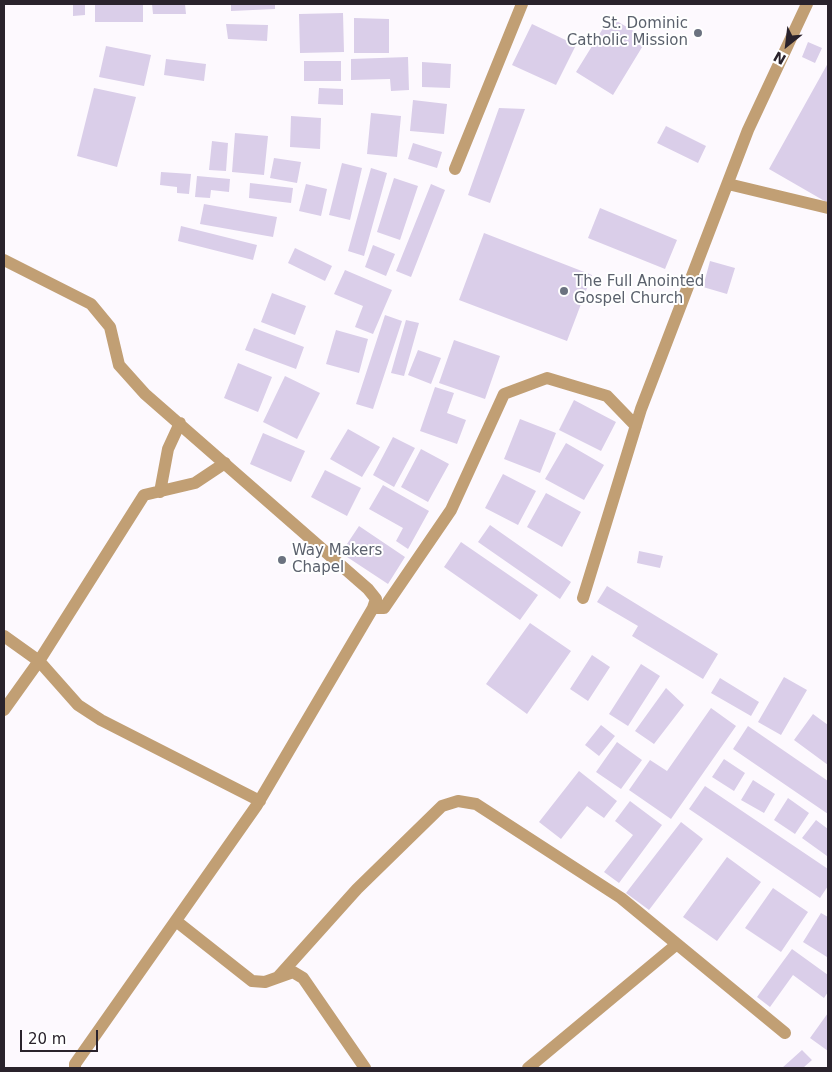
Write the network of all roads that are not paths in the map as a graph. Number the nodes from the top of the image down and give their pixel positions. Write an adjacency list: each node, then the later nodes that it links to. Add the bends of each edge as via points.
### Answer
1 (522, 4): 3 (street)
2 (807, 4): 4 (street, via 748,130)
3 (455, 169)
4 (728, 184): 5 (street); 8 (street)
5 (828, 208)
6 (4, 260): 7 (street, via 91,304 110,326 119,365 145,394)
7 (180, 423): 9 (street); 10 (street, via 168,449)
8 (636, 426): 11 (street); 12 (street, via 607,396 547,378 504,394 451,510 384,608)
9 (224, 463): 10 (street, via 195,483); 12 (street, via 368,589 376,599)
10 (160, 492): 14 (street, via 144,495)
11 (582, 598)
12 (373, 608): 16 (street)
13 (4, 636): 14 (street)
14 (39, 661): 15 (street); 16 (street, via 78,705 101,720)
15 (4, 710)
16 (260, 801): 17 (street)
17 (176, 920): 19 (street, via 252,981 265,982); 21 (street)
18 (677, 944): 19 (street, via 621,898 557,856 476,804 458,801 442,806 372,875); 20 (street); 23 (street)
19 (278, 977): 22 (street, via 293,972 303,978)
20 (785, 1033)
21 (75, 1068)
22 (366, 1068)
23 (528, 1068)

